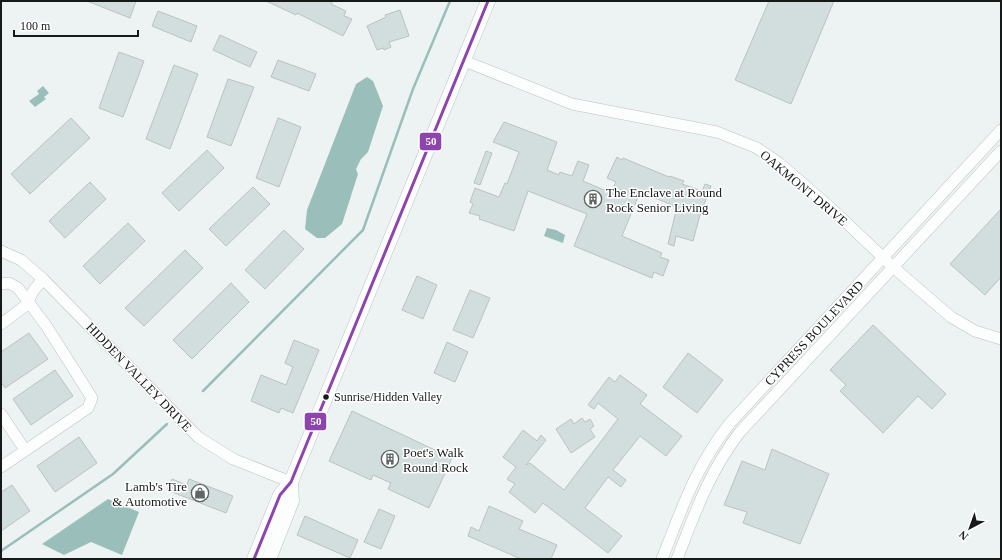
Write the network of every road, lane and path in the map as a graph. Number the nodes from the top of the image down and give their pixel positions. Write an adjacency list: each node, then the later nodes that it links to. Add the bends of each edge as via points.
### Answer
1 (488, 1): 2 (main road)
2 (462, 60): 6 (street, OAKMONT DRIVE, via 572,104 717,132 757,148 808,188); 16 (main road)
3 (1001, 130): 6 (street, CYPRESS BOULEVARD)
4 (1001, 151): 7 (street, CYPRESS BOULEVARD)
5 (1, 251): 8 (street, HIDDEN VALLEY DRIVE, via 21,260)
6 (883, 257): 7 (street, OAKMONT DRIVE); 19 (street, CYPRESS BOULEVARD, via 713,444 700,466)
7 (893, 267): 12 (street, OAKMONT DRIVE, via 951,317 975,330); 20 (street, CYPRESS BOULEVARD, via 724,452 702,495)
8 (43, 279): 10 (street); 16 (street, HIDDEN VALLEY DRIVE, via 210,447)
9 (1, 284): 10 (street, via 6,282 14,285)
10 (28, 301): 11 (street); 14 (street, via 92,398 88,408)
11 (1, 324)
12 (1001, 339)
13 (1, 414): 14 (street)
14 (25, 450): 15 (street)
15 (1, 467)
16 (291, 482): 17 (main road, via 280,495); 18 (main road, via 292,501)
17 (254, 559)
18 (269, 559)
19 (662, 559)
20 (677, 559)

